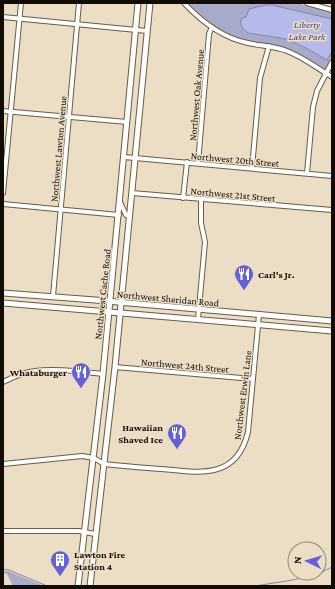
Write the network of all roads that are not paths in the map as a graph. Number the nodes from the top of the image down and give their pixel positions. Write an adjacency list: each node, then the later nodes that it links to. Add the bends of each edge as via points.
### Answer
1 (21, 3): 9 (street)
2 (79, 3): 10 (street, Northwest Lawton Avenue)
3 (138, 3): 12 (main road, Northwest Cache Road)
4 (150, 3): 13 (main road, Northwest Cache Road)
5 (184, 3): 11 (street)
6 (307, 3): 7 (street)
7 (332, 10)
8 (3, 17): 9 (street)
9 (20, 18): 10 (street); 19 (street)
10 (77, 24): 12 (street); 20 (street, Northwest Lawton Avenue)
11 (212, 27): 14 (street, via 237,40); 25 (street, Northwest Oak Avenue, via 209,34)
12 (136, 29): 13 (street); 21 (main road, Northwest Cache Road)
13 (147, 30): 23 (main road, Northwest Cache Road)
14 (269, 46): 16 (street, via 296,54); 26 (street, via 260,78)
15 (332, 62): 16 (street)
16 (326, 73): 17 (street); 27 (street, via 313,107)
17 (332, 77)
18 (3, 111): 19 (street)
19 (11, 112): 20 (street); 29 (street)
20 (68, 117): 21 (street); 35 (street, Northwest Lawton Avenue)
21 (128, 122): 22 (main road, Northwest Cache Road)
22 (124, 157): 23 (street, Northwest 20th Street); 33 (main road, Northwest Cache Road)
23 (136, 158): 24 (street, Northwest 20th Street); 30 (main road, Northwest Cache Road)
24 (187, 162): 25 (street, Northwest 20th Street); 31 (street)
25 (198, 163): 26 (street, Northwest 20th Street)
26 (252, 168): 27 (street, Northwest 20th Street)
27 (307, 174): 28 (street, Northwest 20th Street)
28 (332, 176)
29 (3, 193)
30 (132, 194): 31 (street, Northwest 21st Street); 38 (main road, Northwest Cache Road)
31 (183, 198): 32 (street, Northwest 21st Street)
32 (201, 199): 36 (street, Northwest 21st Street); 44 (street, via 201,223 205,242)
33 (120, 202): 37 (main road, Northwest Cache Road); 38 (street, via 126,215)
34 (3, 204): 35 (street)
35 (61, 209): 37 (street); 40 (street, Northwest Lawton Avenue)
36 (332, 210)
37 (119, 215): 41 (main road, Northwest Cache Road)
38 (130, 216): 42 (main road, Northwest Cache Road)
39 (3, 293): 40 (main road, Northwest Sheridan Road)
40 (53, 296): 41 (main road, Northwest Sheridan Road)
41 (110, 301): 42 (main road, Northwest Sheridan Road); 45 (main road, Northwest Cache Road)
42 (122, 302): 44 (main road, Northwest Sheridan Road); 46 (main road, Northwest Cache Road)
43 (3, 303): 45 (main road, Northwest Sheridan Road)
44 (200, 309): 47 (main road, Northwest Sheridan Road); 48 (street)
45 (110, 312): 46 (main road, Northwest Sheridan Road); 53 (main road, Northwest Cache Road)
46 (121, 313): 48 (main road, Northwest Sheridan Road); 52 (main road, Northwest Cache Road)
47 (259, 315): 49 (main road, Northwest Sheridan Road); 50 (street, Northwest Erwin Lane)
48 (198, 319): 50 (main road, Northwest Sheridan Road)
49 (332, 321)
50 (258, 324): 51 (main road, Northwest Sheridan Road); 54 (street, Northwest Erwin Lane)
51 (332, 331)
52 (116, 367): 54 (street, Northwest 24th Street); 58 (main road, Northwest Cache Road)
53 (103, 374): 55 (street, via 45,370 19,375); 56 (main road, Northwest Cache Road)
54 (253, 379): 58 (street, Northwest Erwin Lane, via 245,443 238,456 228,464 215,470 200,472)
55 (3, 382)
56 (94, 458): 57 (street, via 70,456); 58 (street); 60 (main road, Northwest Cache Road)
57 (3, 464)
58 (104, 464): 61 (main road, Northwest Cache Road)
59 (3, 531): 60 (street)
60 (84, 532): 61 (street); 62 (main road, Northwest Cache Road)
61 (95, 534): 63 (main road, Northwest Cache Road)
62 (78, 586)
63 (90, 586)

